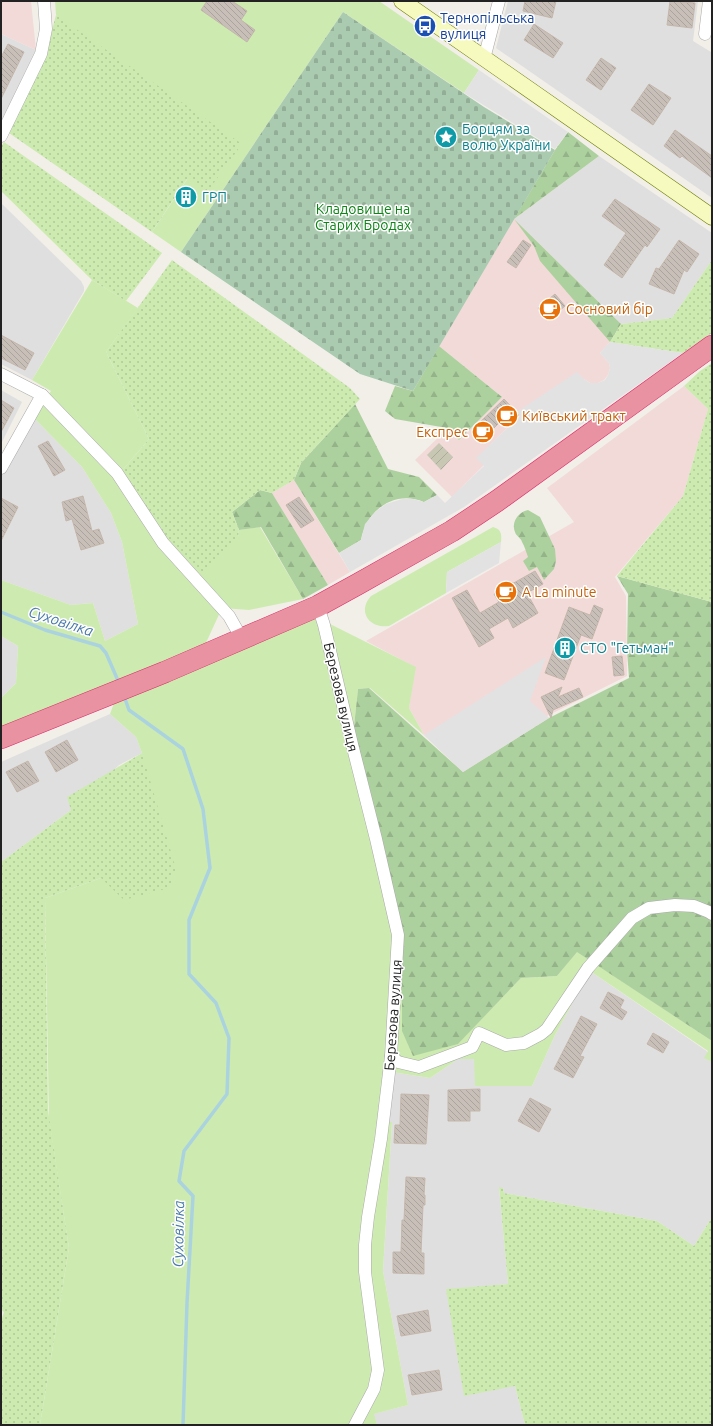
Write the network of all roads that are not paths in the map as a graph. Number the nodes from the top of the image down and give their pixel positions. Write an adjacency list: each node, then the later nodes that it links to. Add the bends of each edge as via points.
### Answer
1 (44, 1): 7 (street, via 46,29 41,54)
2 (402, 1): 6 (main road)
3 (499, 1): 6 (street)
4 (709, 1): 5 (street)
5 (705, 34)
6 (484, 59): 8 (main road)
7 (1, 135)
8 (712, 217)
9 (712, 346): 13 (highway, via 497,502)
10 (1, 374): 11 (street)
11 (42, 395): 12 (street); 14 (street, via 116,473 162,543 229,616)
12 (1, 468)
13 (318, 606): 14 (highway); 17 (street, Березова вулиця, via 398,935)
14 (242, 639): 15 (highway)
15 (1, 738)
16 (712, 914): 17 (street, via 694,906 675,905 649,908 632,918 588,968 547,1029 531,1040 506,1045 479,1033 472,1047 419,1067 398,1062)
17 (391, 1056): 18 (street, Березова вулиця, via 365,1245 378,1370 374,1389)
18 (355, 1425)

